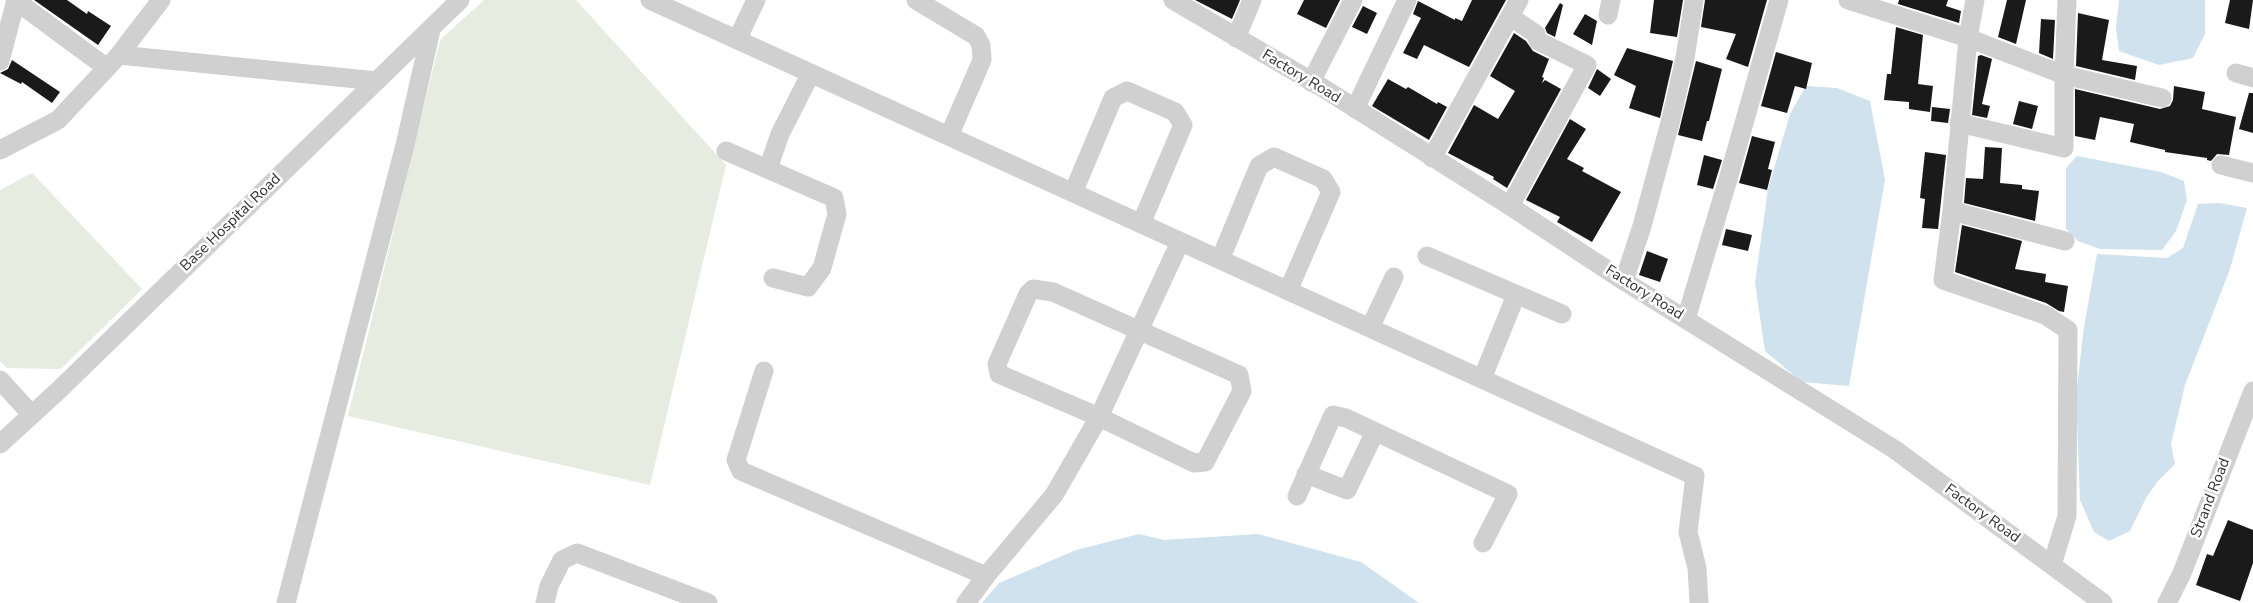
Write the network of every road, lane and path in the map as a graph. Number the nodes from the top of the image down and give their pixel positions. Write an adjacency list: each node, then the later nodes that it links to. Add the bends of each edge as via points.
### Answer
1 (15, 0): 22 (street); 23 (street)
2 (161, 0): 23 (street)
3 (460, 0): 18 (street, Base Hospital Road)
4 (650, 0): 21 (street)
5 (756, 0): 21 (street)
6 (916, 0): 31 (street, via 976,36 981,45 982,60)
7 (1173, 0): 19 (street, Factory Road)
8 (1252, 0): 19 (street)
9 (1353, 0): 27 (street)
10 (1407, 0): 29 (street)
11 (1519, 0): 17 (street)
12 (1694, 0): 48 (street, via 1671,119)
13 (1779, 0): 52 (street)
14 (1848, 0): 20 (street)
15 (1975, 0): 20 (street)
16 (2067, 0): 25 (street)
17 (1511, 18): 34 (street); 39 (street, via 1536,34 1538,41 1587,65)
18 (431, 29): 26 (street, Base Hospital Road); 68 (street)
19 (1236, 38): 27 (street, Factory Road)
20 (1968, 38): 25 (street); 30 (street)
21 (737, 40): 24 (street)
22 (0, 61)
23 (113, 62): 26 (street); 32 (street, via 58,120)
24 (811, 73): 31 (street); 36 (street, via 780,134)
25 (2064, 75): 28 (street); 30 (street, via 2064,148)
26 (377, 81): 59 (street, Base Hospital Road)
27 (1311, 82): 29 (street, Factory Road)
28 (2162, 98)
29 (1355, 109): 34 (street, Factory Road)
30 (1959, 123): 40 (street)
31 (949, 136): 38 (street)
32 (0, 150)
33 (726, 151): 36 (street)
34 (1432, 158): 39 (street, Factory Road)
35 (2221, 165): 37 (street)
36 (768, 169): 47 (street, via 834,198 837,214 822,268 808,287)
37 (2253, 173)
38 (1073, 193): 41 (street); 41 (street, via 1114,98 1127,91 1176,112 1183,125)
39 (1510, 206): 48 (street, Factory Road)
40 (1952, 211): 42 (street); 66 (street, via 1943,280 2045,315 2068,330 2067,516)
41 (1140, 224): 43 (street)
42 (2065, 241)
43 (1180, 242): 45 (street); 54 (street)
44 (1427, 256): 50 (street)
45 (1220, 260): 49 (street); 49 (street, via 1259,166 1274,157 1324,179 1331,192)
46 (1394, 277): 53 (street)
47 (773, 278)
48 (1624, 281): 52 (street, Factory Road)
49 (1288, 291): 53 (street)
50 (1516, 295): 51 (street); 56 (street)
51 (1562, 314)
52 (1686, 320): 66 (street, Factory Road, via 1894,449)
53 (1370, 328): 56 (street)
54 (1139, 331): 60 (street); 60 (street, via 1053,292 1033,289 1028,294 997,364 999,374); 60 (street, via 1238,375 1242,391 1205,462 1194,463)
55 (764, 371): 67 (street, via 736,460 741,471)
56 (1482, 379): 72 (street, via 1695,476 1688,532 1697,568)
57 (0, 380): 59 (street)
58 (2253, 391): 74 (street, Strand Road, via 2182,573)
59 (32, 415): 62 (street, Base Hospital Road)
60 (1099, 417): 67 (street, via 1054,495)
61 (1375, 432): 63 (street, via 1347,490); 63 (street, via 1333,415); 65 (street, via 1508,494)
62 (0, 444)
63 (1306, 474): 64 (street)
64 (1297, 496)
65 (1484, 543)
66 (2052, 565): 73 (street, Factory Road)
67 (986, 576): 71 (street)
68 (286, 603)
69 (545, 603): 70 (street, via 549,586 562,560 577,553)
70 (708, 603)
71 (966, 603)
72 (1699, 603)
73 (2103, 603)
74 (2167, 603)

